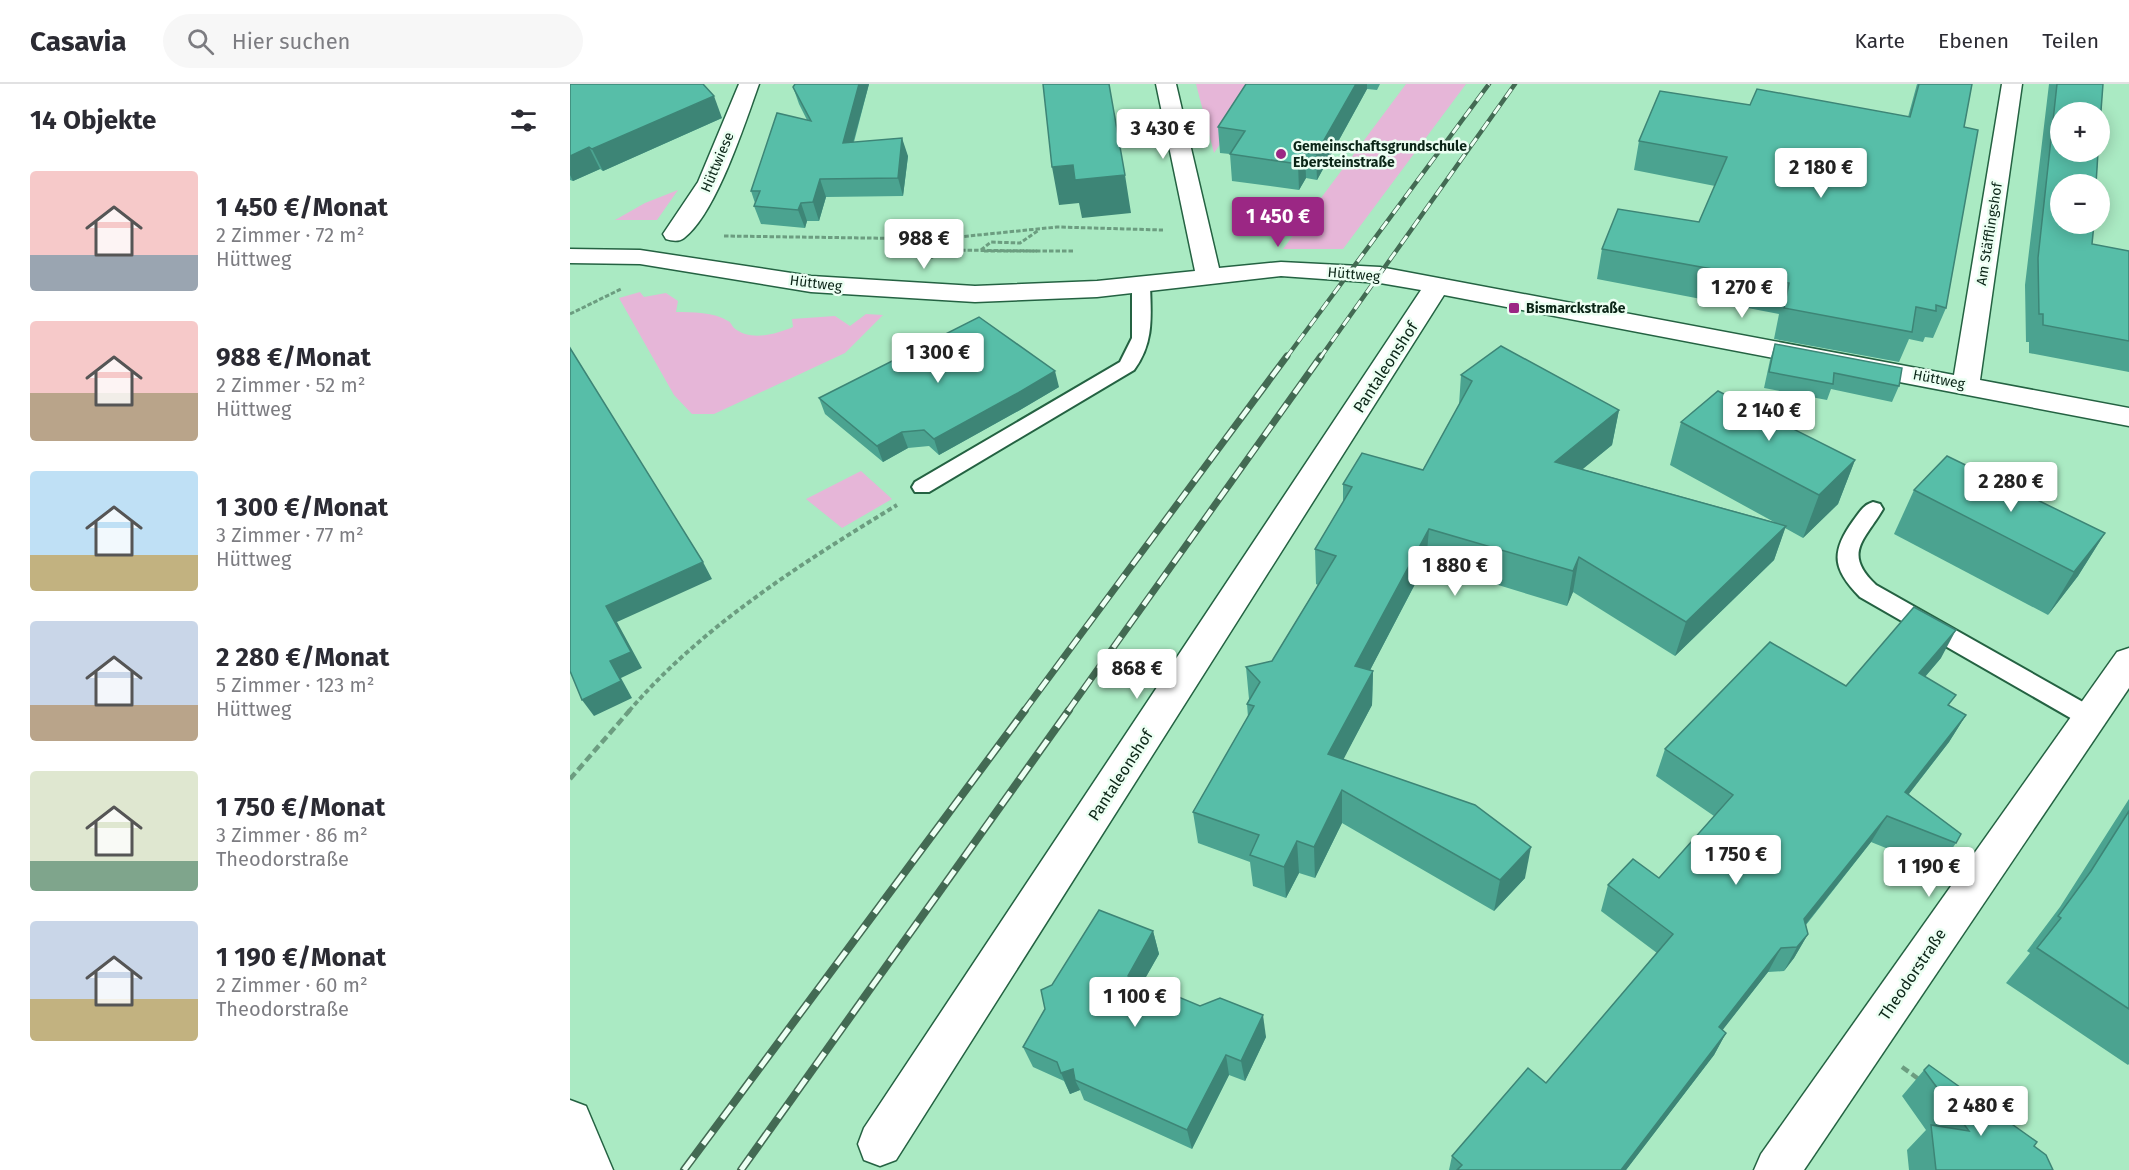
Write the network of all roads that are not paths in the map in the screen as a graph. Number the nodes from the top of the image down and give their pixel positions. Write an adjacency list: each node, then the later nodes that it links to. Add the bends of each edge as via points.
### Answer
1 (750, 84): 4 (street, Hüttwiese, via 708,186 689,220)
2 (1166, 84): 6 (street)
3 (2012, 84): 9 (street, Am Stäfflingshof)
4 (675, 234)
5 (570, 256): 8 (street, Hüttweg, via 640,257 811,284 893,291 1018,293)
6 (1209, 277): 7 (street, Hüttweg, via 1281,269 1369,274); 8 (street, Hüttweg)
7 (1438, 284): 9 (street, Hüttweg); 16 (street, Pantaleonshof)
8 (1142, 285): 11 (lane, via 1142,339 1127,366)
9 (1966, 384): 10 (street, Hüttweg)
10 (2129, 417)
11 (922, 487)
12 (1873, 509): 14 (lane, via 1847,550 1846,566 1854,579 1868,591)
13 (2129, 661): 14 (street, Theodorstraße)
14 (2089, 717): 18 (street, Theodorstraße)
15 (570, 1122): 17 (street)
16 (880, 1144)
17 (590, 1170)
18 (1777, 1170)

